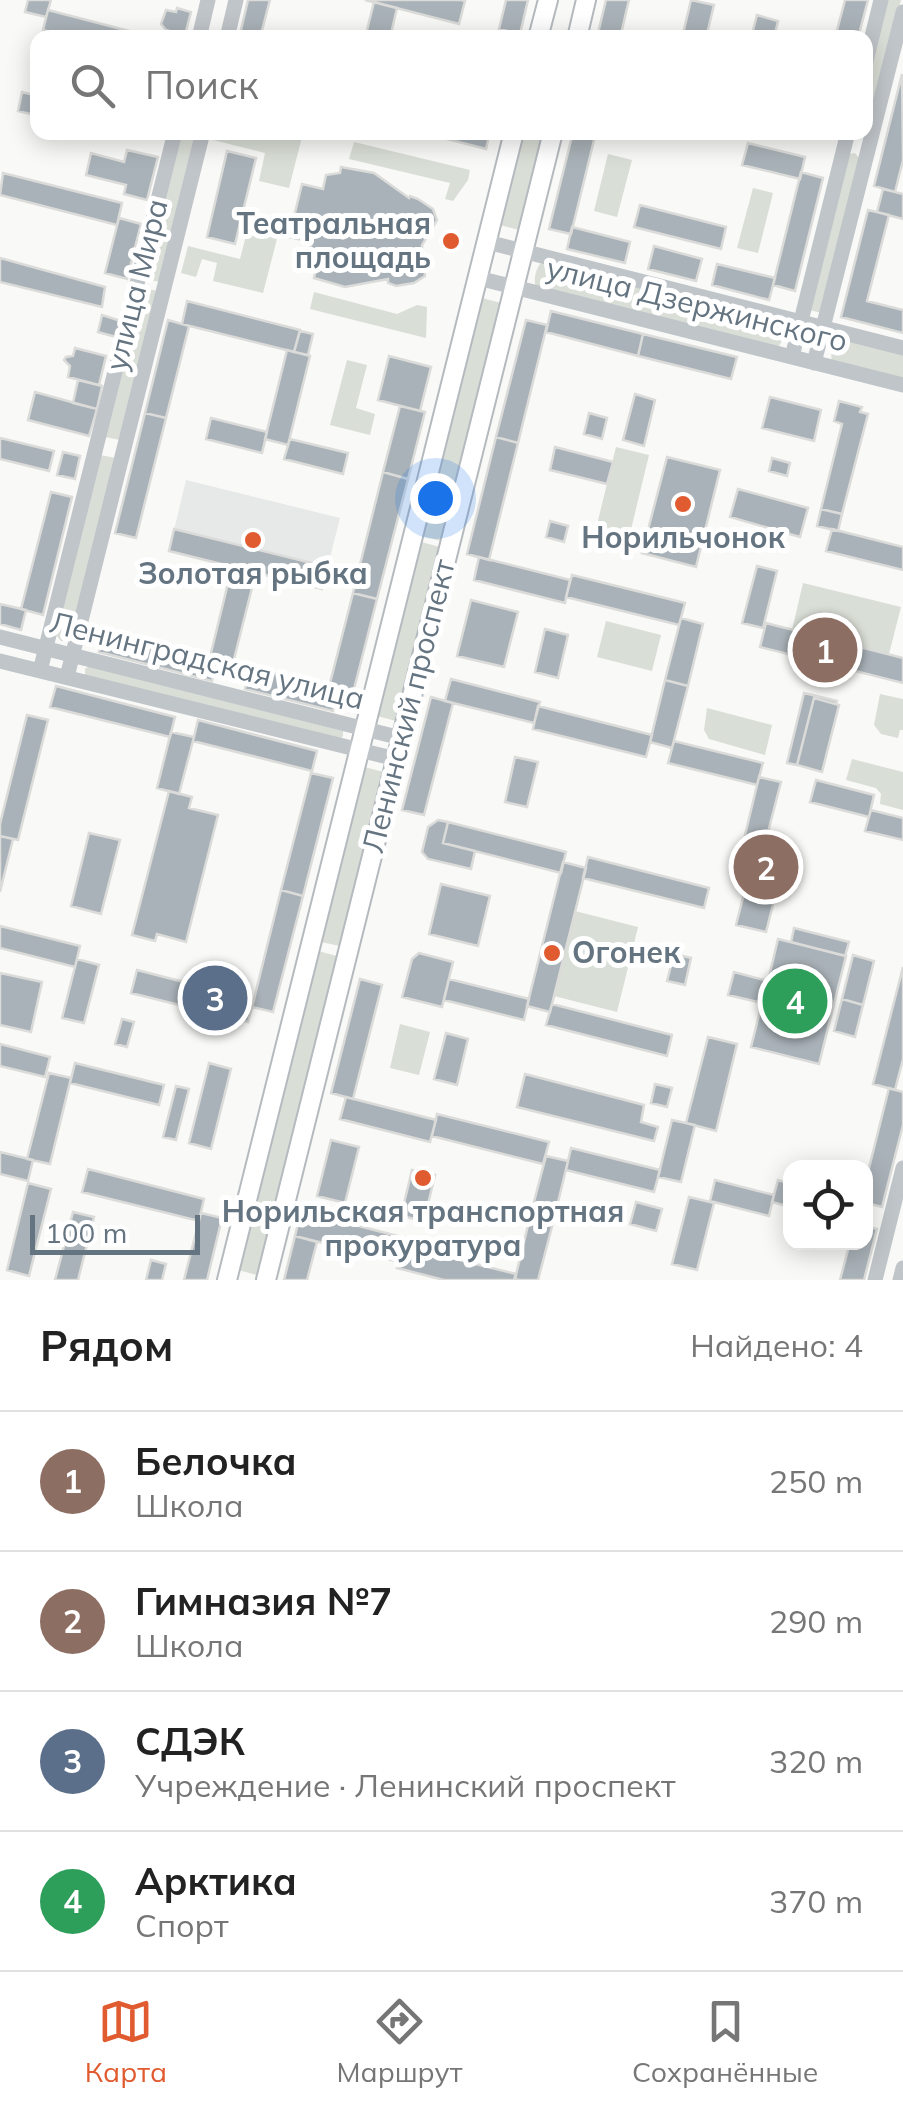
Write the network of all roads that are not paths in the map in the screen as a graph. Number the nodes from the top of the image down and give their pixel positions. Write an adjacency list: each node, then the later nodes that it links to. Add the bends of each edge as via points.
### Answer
1 (208, 0): 7 (street)
2 (236, 0): 8 (street)
3 (548, 0): 9 (main road)
4 (586, 0): 10 (main road)
5 (881, 0): 11 (street)
6 (903, 12): 12 (street)
7 (201, 30)
8 (229, 30)
9 (540, 30)
10 (579, 30)
11 (873, 33)
12 (873, 130)
13 (173, 140): 31 (street, улица Мира)
14 (201, 140): 32 (street, улица Мира)
15 (512, 140): 21 (main road, Ленинский проспект)
16 (551, 140): 22 (main road, Ленинский проспект)
17 (846, 140): 25 (street)
18 (854, 140): 20 (street)
19 (871, 140): 20 (street)
20 (869, 146): 26 (street)
21 (487, 242): 22 (street, улица Дзержинского); 23 (main road, Ленинский проспект)
22 (524, 251): 24 (main road, Ленинский проспект); 25 (street, улица Дзержинского)
23 (478, 278): 24 (street, улица Дзержинского); 39 (main road, Ленинский проспект)
24 (514, 287): 28 (street, улица Дзержинского); 40 (main road, Ленинский проспект)
25 (800, 322): 26 (street, улица Дзержинского); 28 (street)
26 (823, 328): 27 (street, улица Дзержинского); 29 (street)
27 (903, 348)
28 (792, 357): 29 (street, улица Дзержинского)
29 (814, 362): 30 (street, улица Дзержинского)
30 (903, 385)
31 (97, 444): 32 (street); 34 (street, улица Мира)
32 (124, 450): 35 (street, улица Мира)
33 (0, 637): 34 (street, Ленинградская улица)
34 (46, 648): 35 (street, Ленинградская улица); 37 (street, улица Мира)
35 (72, 655): 38 (street, улица Мира); 39 (street, Ленинградская улица)
36 (0, 660): 37 (street, Ленинградская улица)
37 (40, 670): 38 (street, Ленинградская улица)
38 (67, 677): 41 (street, Ленинградская улица)
39 (365, 728): 40 (street, Ленинградская улица); 41 (main road, Ленинский проспект)
40 (402, 738): 42 (main road, Ленинский проспект)
41 (360, 750): 42 (street, Ленинградская улица); 45 (main road, Ленинский проспект)
42 (396, 758): 46 (main road, Ленинский проспект)
43 (903, 1168): 47 (street)
44 (903, 1268): 48 (street)
45 (227, 1280)
46 (266, 1280)
47 (875, 1280)
48 (900, 1280)

